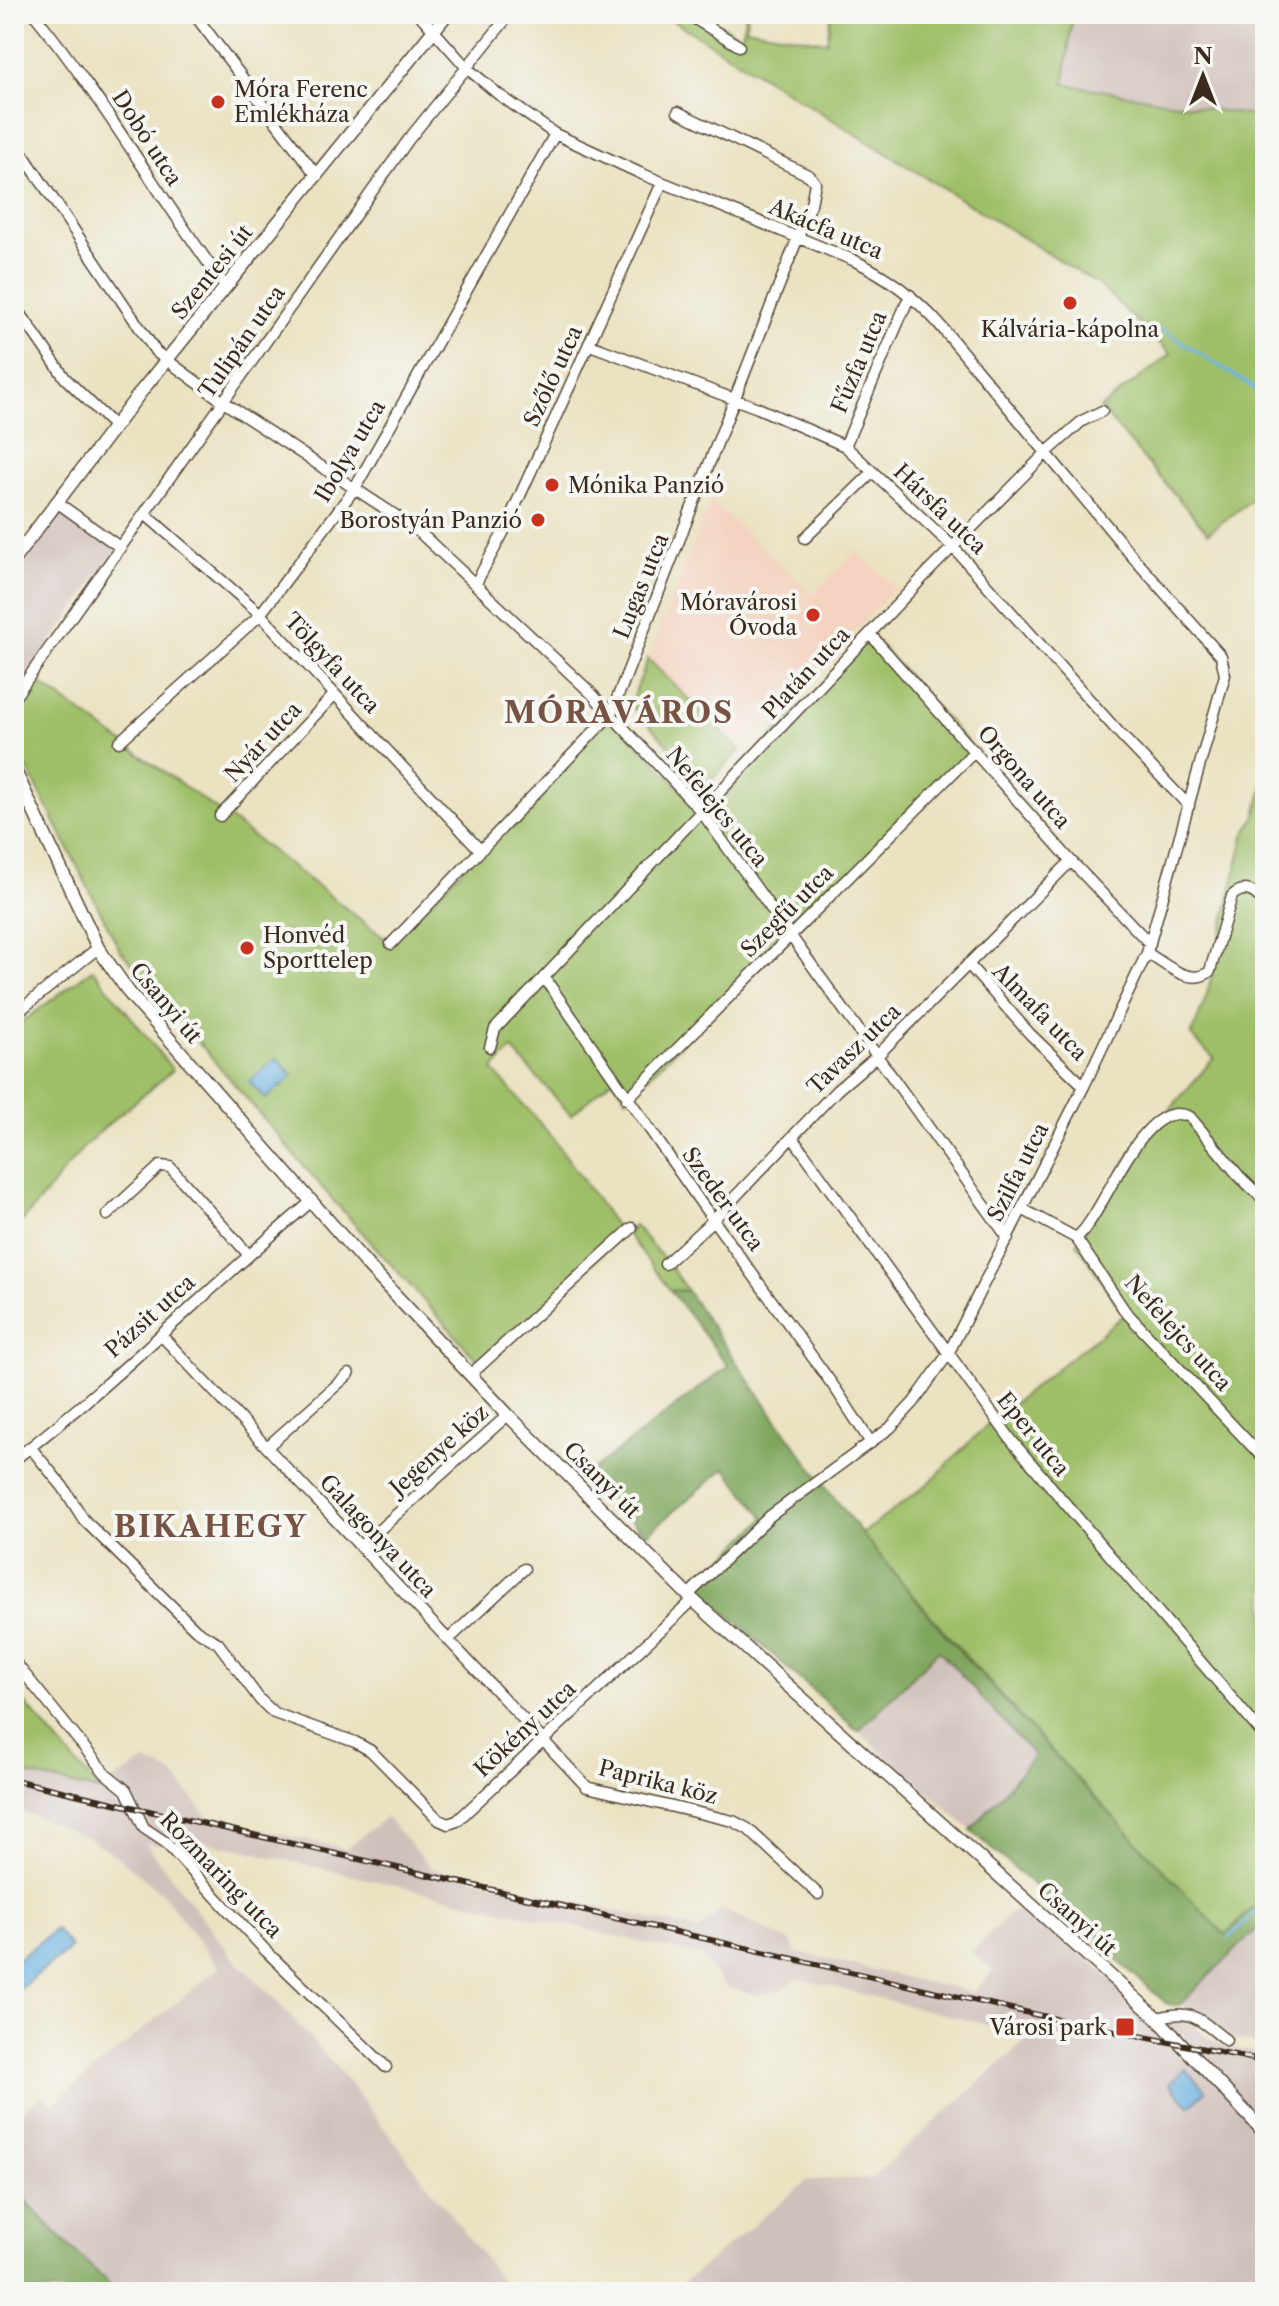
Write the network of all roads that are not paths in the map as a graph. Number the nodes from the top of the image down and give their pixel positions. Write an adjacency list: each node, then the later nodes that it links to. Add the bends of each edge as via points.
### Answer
1 (34, 14): 16 (street, Dobó utca)
2 (194, 14): 13 (street)
3 (419, 14): 7 (street, Akácfa utca)
4 (447, 14): 7 (street, Szentesi út)
5 (510, 14): 9 (street, Tulipán utca)
6 (687, 14): 8 (street)
7 (433, 32): 9 (street, Akácfa utca); 13 (street, Szentesi út)
8 (739, 46)
9 (467, 68): 11 (street, Akácfa utca); 22 (street, Tulipán utca, via 409,139)
10 (678, 112): 15 (street, Lugas utca, via 810,176 815,189)
11 (555, 134): 14 (street, Akácfa utca); 28 (street, Ibolya utca)
12 (14, 141): 20 (street, Nefelejcs utca)
13 (317, 176): 16 (street, Szentesi út)
14 (662, 183): 15 (street, Akácfa utca); 19 (street, Szőlő utca)
15 (796, 238): 17 (street, Akácfa utca, via 871,269); 21 (street, Lugas utca)
16 (225, 286): 20 (street, Szentesi út)
17 (910, 295): 25 (street, Fűzfa utca); 26 (street, Akácfa utca)
18 (14, 304): 24 (street, via 65,378)
19 (590, 345): 21 (street, Hársfa utca); 35 (street, Szőlő utca)
20 (165, 361): 22 (street, Nefelejcs utca); 24 (street, Szentesi út)
21 (734, 400): 25 (street, Hársfa utca); 41 (street, Lugas utca)
22 (225, 403): 28 (street, Nefelejcs utca); 30 (street, Tulipán utca)
23 (1102, 411): 26 (street, Platán utca)
24 (114, 426): 29 (street, Szentesi út)
25 (845, 446): 27 (street, Hársfa utca)
26 (1046, 453): 32 (street, Platán utca); 38 (street, Akácfa utca)
27 (873, 472): 31 (street); 32 (street, Hársfa utca)
28 (355, 488): 35 (street, Nefelejcs utca, via 416,529); 36 (street, Ibolya utca)
29 (58, 503): 33 (street); 34 (street, Szentesi út)
30 (145, 514): 33 (street, Tulipán utca); 36 (street, Tölgyfa utca)
31 (805, 538)
32 (953, 547): 37 (street, Platán utca); 45 (street, Hársfa utca)
33 (121, 548): 39 (street, Tulipán utca)
34 (16, 552)
35 (476, 583): 41 (street, Nefelejcs utca)
36 (260, 614): 40 (street, Tölgyfa utca); 42 (street, Ibolya utca)
37 (870, 634): 43 (street, Orgona utca); 46 (street, Platán utca)
38 (1225, 666): 45 (street, Szilfa utca)
39 (17, 694)
40 (334, 695): 47 (street, Nyár utca); 48 (street, Tölgyfa utca)
41 (611, 714): 46 (street, Nefelejcs utca); 48 (street, Lugas utca)
42 (119, 742)
43 (975, 751): 49 (street, Orgona utca); 51 (street, Szegfű utca)
44 (14, 769): 53 (street, Csanyi út)
45 (1189, 806): 54 (street, Szilfa utca)
46 (701, 811): 51 (street, Nefelejcs utca); 56 (street, Platán utca)
47 (220, 816)
48 (480, 850): 52 (street, Lugas utca)
49 (1071, 861): 54 (street, Orgona utca); 55 (street, Tavasz utca)
50 (1265, 903): 54 (street, Orgona utca, via 1253,891 1232,896 1205,975 1190,977)
51 (791, 936): 59 (street, Nefelejcs utca); 61 (street, Szegfű utca)
52 (391, 944)
53 (98, 948): 57 (street); 63 (street, Csanyi út, via 130,994)
54 (1148, 948): 60 (street, Szilfa utca)
55 (968, 964): 59 (street, Tavasz utca); 60 (street, Almafa utca)
56 (544, 977): 58 (street, Platán utca, via 495,1029); 61 (street, Szeder utca)
57 (14, 1015)
58 (490, 1047)
59 (877, 1056): 62 (street, Tavasz utca); 69 (street, Nefelejcs utca)
60 (1084, 1086): 65 (street, Szilfa utca)
61 (627, 1099): 67 (street, Szeder utca)
62 (793, 1138): 67 (street, Tavasz utca); 74 (street, Eper utca)
63 (312, 1201): 71 (street, Pázsit utca); 76 (street, Csanyi út)
64 (1265, 1201): 70 (street, via 1190,1117 1179,1114 1166,1117 1137,1142 1088,1227)
65 (1022, 1209): 69 (street, Szilfa utca); 70 (street, Nefelejcs utca)
66 (107, 1215): 71 (street, via 160,1166 170,1167)
67 (713, 1220): 72 (street, Tavasz utca); 78 (street, Szeder utca)
68 (632, 1228): 76 (street)
69 (1008, 1238): 74 (street, Szilfa utca)
70 (1076, 1238): 82 (street, Nefelejcs utca, via 1125,1311)
71 (248, 1254): 73 (street, Pázsit utca)
72 (665, 1264)
73 (161, 1335): 79 (street, Pázsit utca); 80 (street, Galagonya utca)
74 (948, 1354): 78 (street, Szilfa utca, via 914,1402); 88 (street, Eper utca, via 1012,1441)
75 (349, 1374): 80 (street)
76 (470, 1375): 77 (street, Csanyi út)
77 (508, 1415): 83 (street, Jegenye köz); 85 (street, Csanyi út)
78 (871, 1443): 85 (street, Szilfa utca, via 770,1516)
79 (30, 1447): 81 (street, Pázsit utca); 89 (street, Kökény utca, via 84,1520 196,1630 218,1643 274,1713 355,1742 386,1763 439,1820 452,1824)
80 (267, 1447): 83 (street, Galagonya utca)
81 (14, 1460)
82 (1265, 1460)
83 (360, 1547): 86 (street, Galagonya utca)
84 (524, 1569): 86 (street)
85 (691, 1598): 89 (street, Kökény utca); 92 (street, Csanyi út)
86 (448, 1640): 89 (street, Galagonya utca)
87 (14, 1661): 94 (street, Rozmaring utca, via 105,1773 126,1790 144,1828 165,1842 266,1951)
88 (1265, 1737)
89 (542, 1740): 90 (street, Galagonya utca)
90 (566, 1765): 91 (street, Paprika köz, via 593,1790 733,1821)
91 (818, 1894)
92 (1157, 2018): 93 (street, via 1193,2015); 95 (street, Csanyi út)
93 (1226, 2040)
94 (386, 2067)
95 (1265, 2133)

